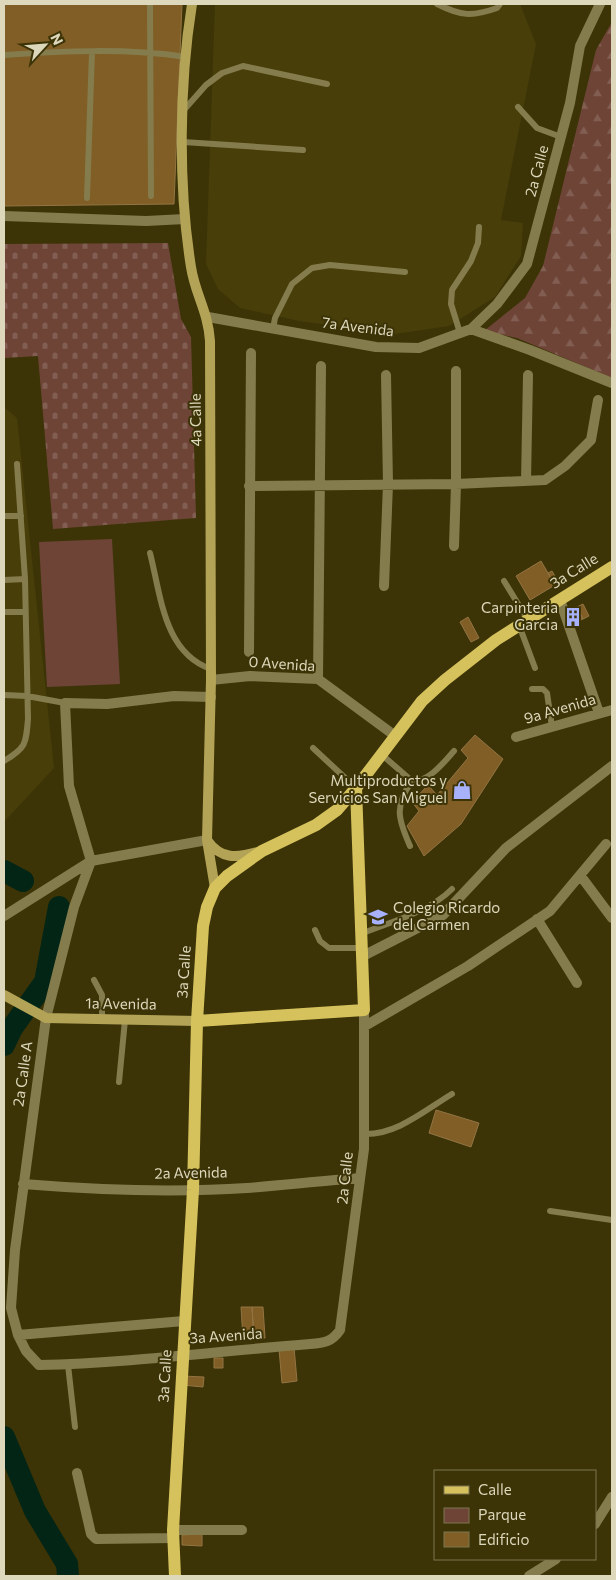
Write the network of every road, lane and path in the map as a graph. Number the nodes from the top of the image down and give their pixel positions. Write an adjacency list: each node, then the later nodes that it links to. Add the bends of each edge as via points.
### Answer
1 (150, 4): 7 (lane)
2 (192, 4): 9 (main road, 4a Calle)
3 (437, 4): 4 (lane, via 452,12 471,16 498,8)
4 (500, 4)
5 (600, 4): 13 (street, 2a Calle, via 580,46)
6 (92, 52): 7 (lane); 8 (lane); 17 (lane)
7 (151, 54): 9 (lane); 16 (lane)
8 (4, 55)
9 (186, 57): 12 (main road, 4a Calle)
10 (327, 84): 12 (lane, via 243,66 222,73 196,95)
11 (518, 107): 13 (lane, via 537,128)
12 (184, 111): 14 (main road, 4a Calle)
13 (561, 137): 24 (street, 2a Calle, via 527,264 497,304)
14 (183, 142): 15 (lane); 19 (main road, 4a Calle)
15 (303, 150)
16 (151, 196)
17 (87, 198)
18 (4, 216): 19 (street, via 146,221)
19 (185, 219): 22 (main road, 4a Calle, via 193,278)
20 (479, 227): 25 (lane, via 478,243 471,261 452,290 451,304)
21 (405, 272): 23 (lane, via 330,264 312,268 292,284)
22 (208, 317): 23 (street, 7a Avenida); 54 (main road, 4a Calle)
23 (273, 329): 25 (street, 7a Avenida, via 376,347 420,348)
24 (471, 329): 25 (street, 7a Avenida); 31 (street)
25 (460, 333)
26 (252, 353): 37 (street)
27 (321, 366): 38 (street)
28 (456, 371): 36 (street)
29 (386, 375): 35 (street)
30 (528, 375): 34 (street)
31 (612, 383)
32 (598, 400): 34 (street, via 591,440 565,466 545,480)
33 (18, 464): 40 (lane)
34 (526, 482): 36 (street)
35 (388, 484): 36 (street); 38 (street); 47 (street)
36 (456, 484): 41 (street)
37 (249, 486): 38 (street); 52 (street)
38 (320, 486): 55 (street)
39 (4, 516): 40 (lane)
40 (21, 516): 44 (lane)
41 (454, 546)
42 (150, 553): 54 (lane, via 168,623 181,650)
43 (612, 567): 48 (main road, 3a Calle)
44 (25, 579): 45 (lane); 50 (lane)
45 (4, 580)
46 (504, 581): 51 (lane)
47 (384, 586)
48 (560, 600): 51 (main road, 3a Calle); 62 (street)
49 (4, 612): 50 (lane)
50 (24, 612): 58 (lane)
51 (523, 622): 53 (lane); 64 (main road, 3a Calle, via 444,680)
52 (249, 652)
53 (535, 668)
54 (211, 674): 55 (street, 0 Avenida); 59 (main road, 4a Calle)
55 (318, 679): 64 (street, 0 Avenida)
56 (532, 689): 63 (lane, via 543,689 547,693)
57 (4, 695): 58 (lane)
58 (27, 696): 60 (lane); 69 (lane, via 27,736 21,751)
59 (211, 697): 60 (street, via 174,696 107,704); 73 (main road, 4a Calle)
60 (65, 703): 77 (street, via 69,786)
61 (612, 710): 62 (street, 9a Avenida)
62 (599, 714): 63 (street, 9a Avenida)
63 (552, 727): 65 (street, 9a Avenida)
64 (394, 735): 68 (main road, 3a Calle)
65 (516, 737)
66 (313, 748): 72 (lane)
67 (454, 751): 71 (lane, via 435,771)
68 (381, 754): 71 (lane); 72 (main road, 3a Calle)
69 (4, 761)
70 (612, 766): 86 (street, via 506,848 443,915)
71 (412, 781): 75 (lane, via 402,796 400,808 400,824)
72 (356, 788): 76 (main road, 3a Calle, via 328,818); 85 (main road)
73 (207, 840): 76 (main road, via 219,853 229,856); 77 (street); 79 (main road, 4a Calle)
74 (606, 844): 78 (street)
75 (410, 846)
76 (262, 851): 79 (main road, 3a Calle)
77 (91, 861): 81 (street); 91 (street, 2a Calle A, via 74,906)
78 (580, 875): 82 (street); 83 (street, via 550,910)
79 (215, 888): 94 (main road, 3a Calle, via 203,926)
80 (452, 889): 85 (lane, via 443,898 411,914)
81 (4, 916)
82 (612, 918)
83 (537, 919): 88 (street); 95 (street, via 468,966)
84 (315, 930): 86 (lane, via 320,941 329,948)
85 (363, 933): 86 (main road)
86 (363, 952): 90 (main road)
87 (94, 980): 92 (lane, via 102,995)
88 (577, 983)
89 (8, 998): 91 (main road, 1a Avenida)
90 (364, 1010): 94 (main road, 1a Avenida); 95 (street, 2a Calle)
91 (44, 1017): 92 (main road, 1a Avenida); 100 (street, 2a Calle A)
92 (102, 1020): 93 (main road, 1a Avenida)
93 (125, 1020): 94 (main road, 1a Avenida); 96 (lane)
94 (197, 1021): 101 (main road, 3a Calle)
95 (365, 1026): 98 (street, 2a Calle)
96 (119, 1082)
97 (452, 1094): 98 (lane, via 400,1127)
98 (364, 1134): 99 (street, 2a Calle)
99 (360, 1178): 101 (street, 2a Avenida); 106 (street, 2a Calle, via 340,1330)
100 (23, 1184): 101 (street, 2a Avenida); 105 (street, 2a Calle A, via 11,1308)
101 (193, 1190): 104 (main road, 3a Calle)
102 (550, 1211): 103 (lane)
103 (612, 1220)
104 (184, 1321): 105 (street); 107 (main road, 3a Calle)
105 (18, 1334): 109 (street, 2a Calle A, via 26,1351)
106 (327, 1342): 107 (street, 3a Avenida)
107 (183, 1354): 108 (street, 3a Avenida); 115 (main road, 3a Calle)
108 (68, 1365): 109 (street, 3a Avenida); 110 (lane)
109 (39, 1366)
110 (75, 1426)
111 (77, 1473): 115 (street, via 91,1534 96,1538)
112 (612, 1498): 113 (street)
113 (596, 1522)
114 (242, 1530): 115 (street)
115 (173, 1534): 117 (main road, 3a Calle)
116 (554, 1560): 118 (street)
117 (175, 1576)
118 (529, 1576)

